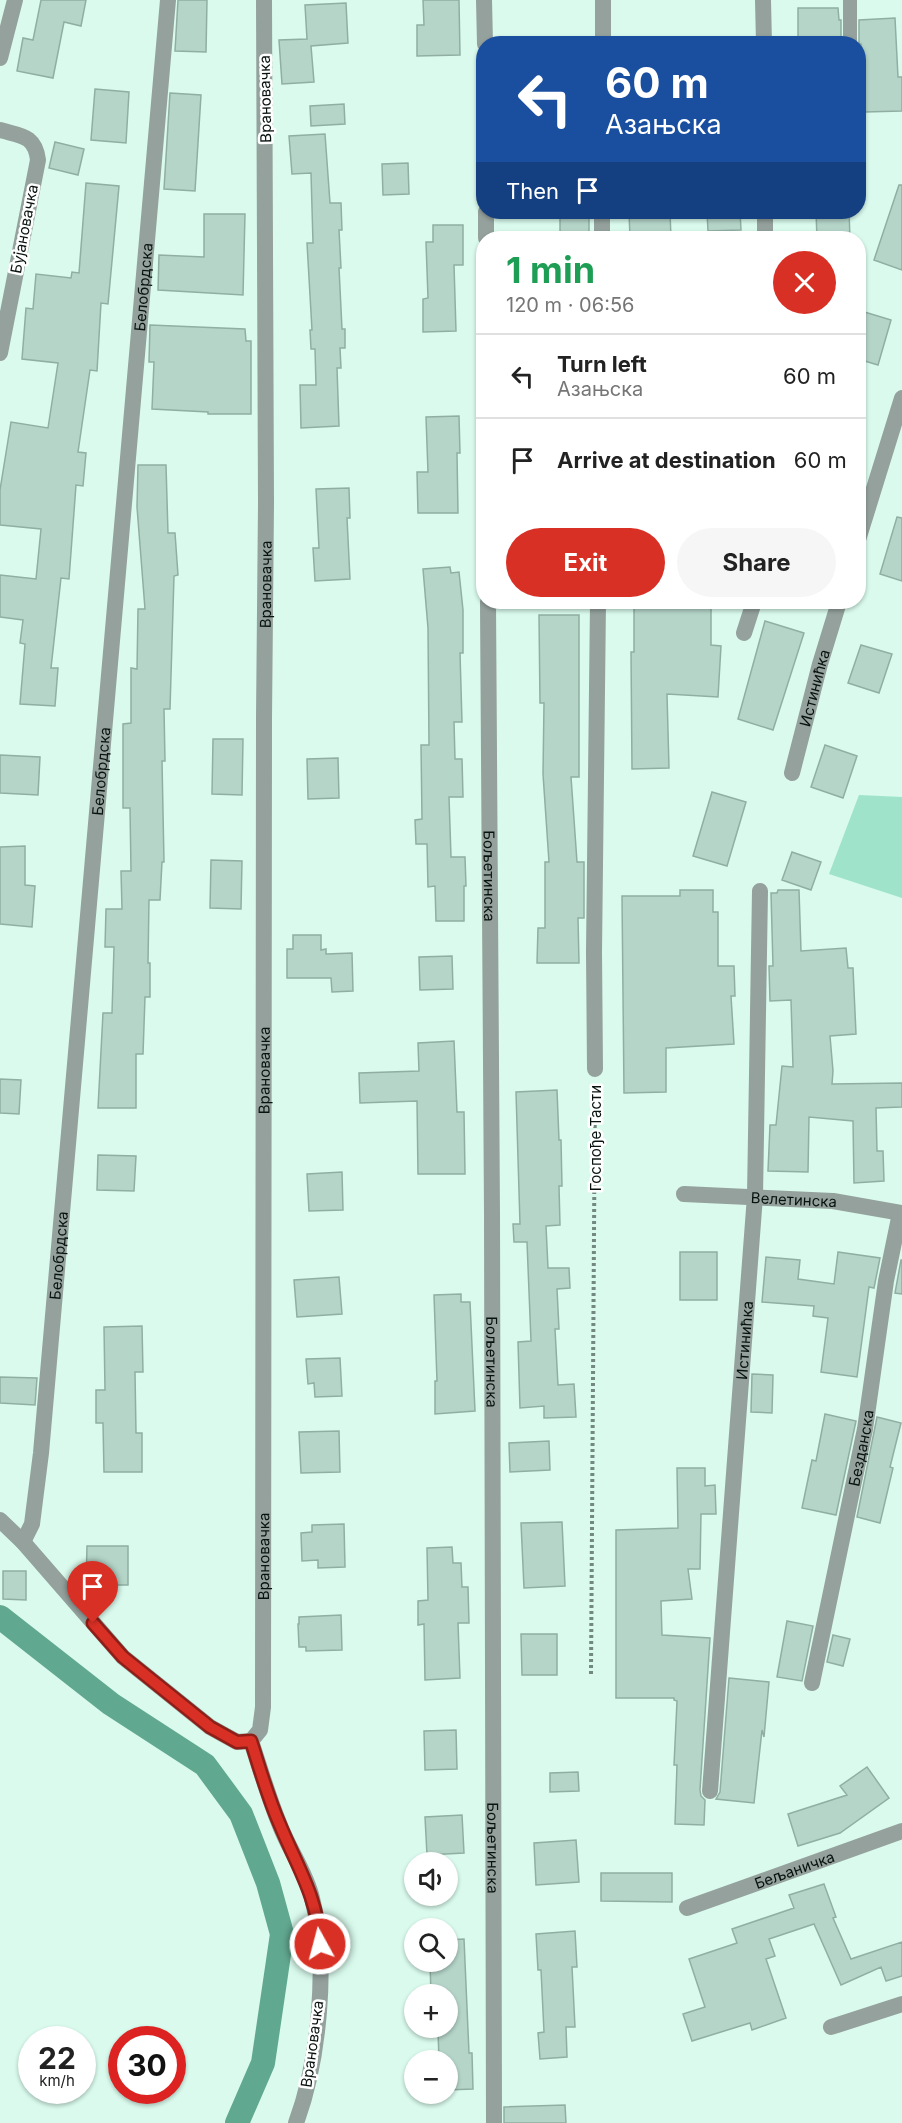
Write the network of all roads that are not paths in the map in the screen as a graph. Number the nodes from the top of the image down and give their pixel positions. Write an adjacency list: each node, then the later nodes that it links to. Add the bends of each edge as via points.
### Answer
1 (15, 0): 12 (street)
2 (168, 0): 29 (street, Белобрдска, via 41,1453 32,1524)
3 (264, 0): 31 (street, Врановачка, via 263,1707 260,1730)
4 (484, 0): 8 (street)
5 (603, 0): 9 (street)
6 (764, 0): 10 (street)
7 (850, 0): 11 (lane)
8 (485, 36)
9 (603, 36)
10 (764, 36)
11 (850, 36)
12 (0, 58)
13 (0, 130): 14 (street, Бујановачка, via 30,139 38,160)
14 (0, 352)
15 (902, 398): 16 (street)
16 (866, 514)
17 (488, 609): 38 (street, Бољетинска)
18 (598, 609): 24 (street, Госпође Тасти)
19 (752, 609): 21 (street)
20 (837, 609): 22 (street, Истинићка)
21 (744, 633)
22 (792, 773)
23 (760, 891): 26 (street, Истинићка)
24 (595, 1069)
25 (684, 1194): 26 (street, Велетинска)
26 (755, 1196): 27 (street, Велетинска, via 833,1201); 32 (street, Истинићка)
27 (901, 1213): 30 (street, Безданска, via 886,1281 865,1429)
28 (0, 1520): 29 (street)
29 (23, 1542): 31 (street, via 123,1657 210,1727 237,1742)
30 (812, 1683)
31 (251, 1741): 37 (street, Врановачка, via 279,1824 312,1895 319,1927 318,2022 309,2079)
32 (710, 1791)
33 (902, 1831): 34 (street, Бељаничка)
34 (687, 1908)
35 (902, 2004): 36 (street)
36 (831, 2027)
37 (296, 2123)
38 (494, 2123)

